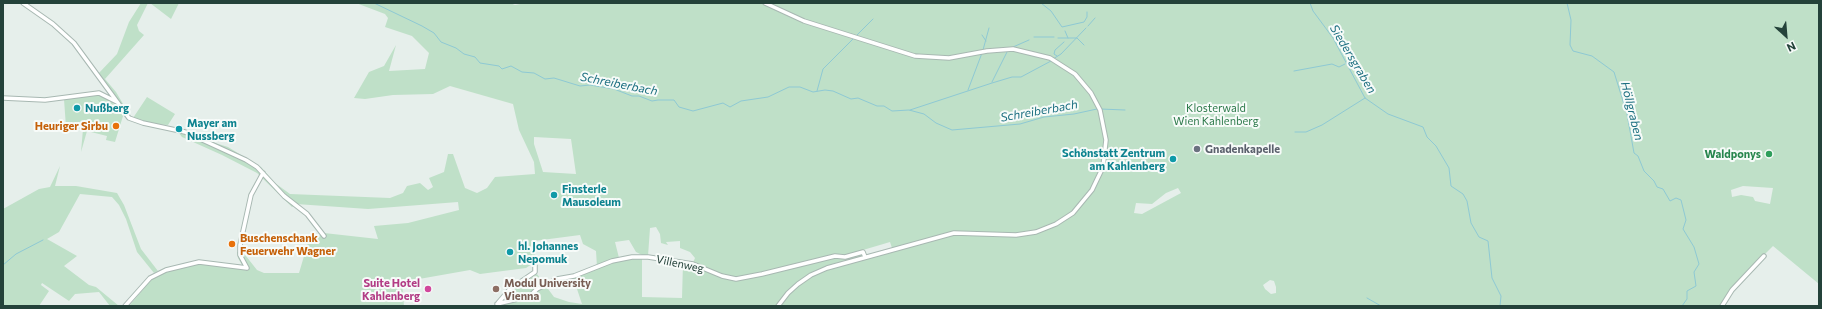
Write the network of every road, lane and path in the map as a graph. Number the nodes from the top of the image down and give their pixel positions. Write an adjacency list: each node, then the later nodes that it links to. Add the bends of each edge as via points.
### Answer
1 (23, 3): 3 (street, via 74,43)
2 (765, 3): 10 (street, via 798,18 851,36 925,57 949,58 987,51 1022,50 1050,58 1080,79 1096,103 1103,120 1106,144 1101,173 1086,200 1063,220 1028,234 954,233)
3 (104, 85): 4 (street, via 104,90); 6 (street)
4 (99, 94): 5 (street, via 45,100); 6 (street)
5 (3, 98)
6 (118, 103): 7 (street, via 125,114 135,121 206,140 246,160)
7 (263, 173): 8 (street, via 313,221); 13 (street, via 251,195 240,245 240,255 247,268 203,262 166,270 150,278)
8 (324, 236)
9 (1764, 256): 15 (street, via 1732,290)
10 (865, 257): 12 (street, Villenweg, via 863,252 845,257 835,256 736,279 693,264 632,257 557,279 537,289 530,296); 14 (street, via 811,275 792,288)
11 (535, 265): 12 (street, via 535,272 510,289)
12 (496, 305)
13 (125, 306)
14 (778, 306)
15 (1722, 306)

